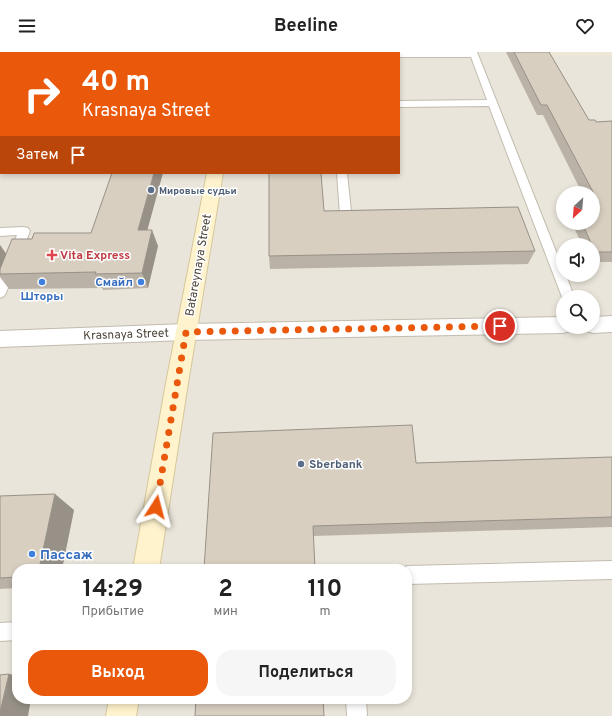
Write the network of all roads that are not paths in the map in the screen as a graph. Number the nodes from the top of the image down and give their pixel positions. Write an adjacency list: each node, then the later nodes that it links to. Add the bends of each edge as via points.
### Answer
1 (473, 53): 2 (lane); 3 (lane)
2 (400, 54)
3 (492, 103): 4 (lane); 9 (lane, via 529,209)
4 (400, 104)
5 (215, 174): 14 (street, Batareynaya Street)
6 (342, 174): 7 (lane, via 346,215)
7 (369, 214)
8 (0, 232): 10 (lane, via 24,231)
9 (565, 290)
10 (0, 293)
11 (600, 324): 12 (street)
12 (612, 324)
13 (556, 325): 14 (street, Krasnaya Street)
14 (186, 332): 15 (street, Krasnaya Street); 16 (street, Batareynaya Street)
15 (0, 339)
16 (147, 564)
17 (612, 570): 18 (lane)
18 (412, 576)
19 (12, 631): 20 (lane)
20 (0, 632)
21 (123, 704): 23 (street)
22 (356, 704): 24 (lane)
23 (121, 716)
24 (357, 716)

